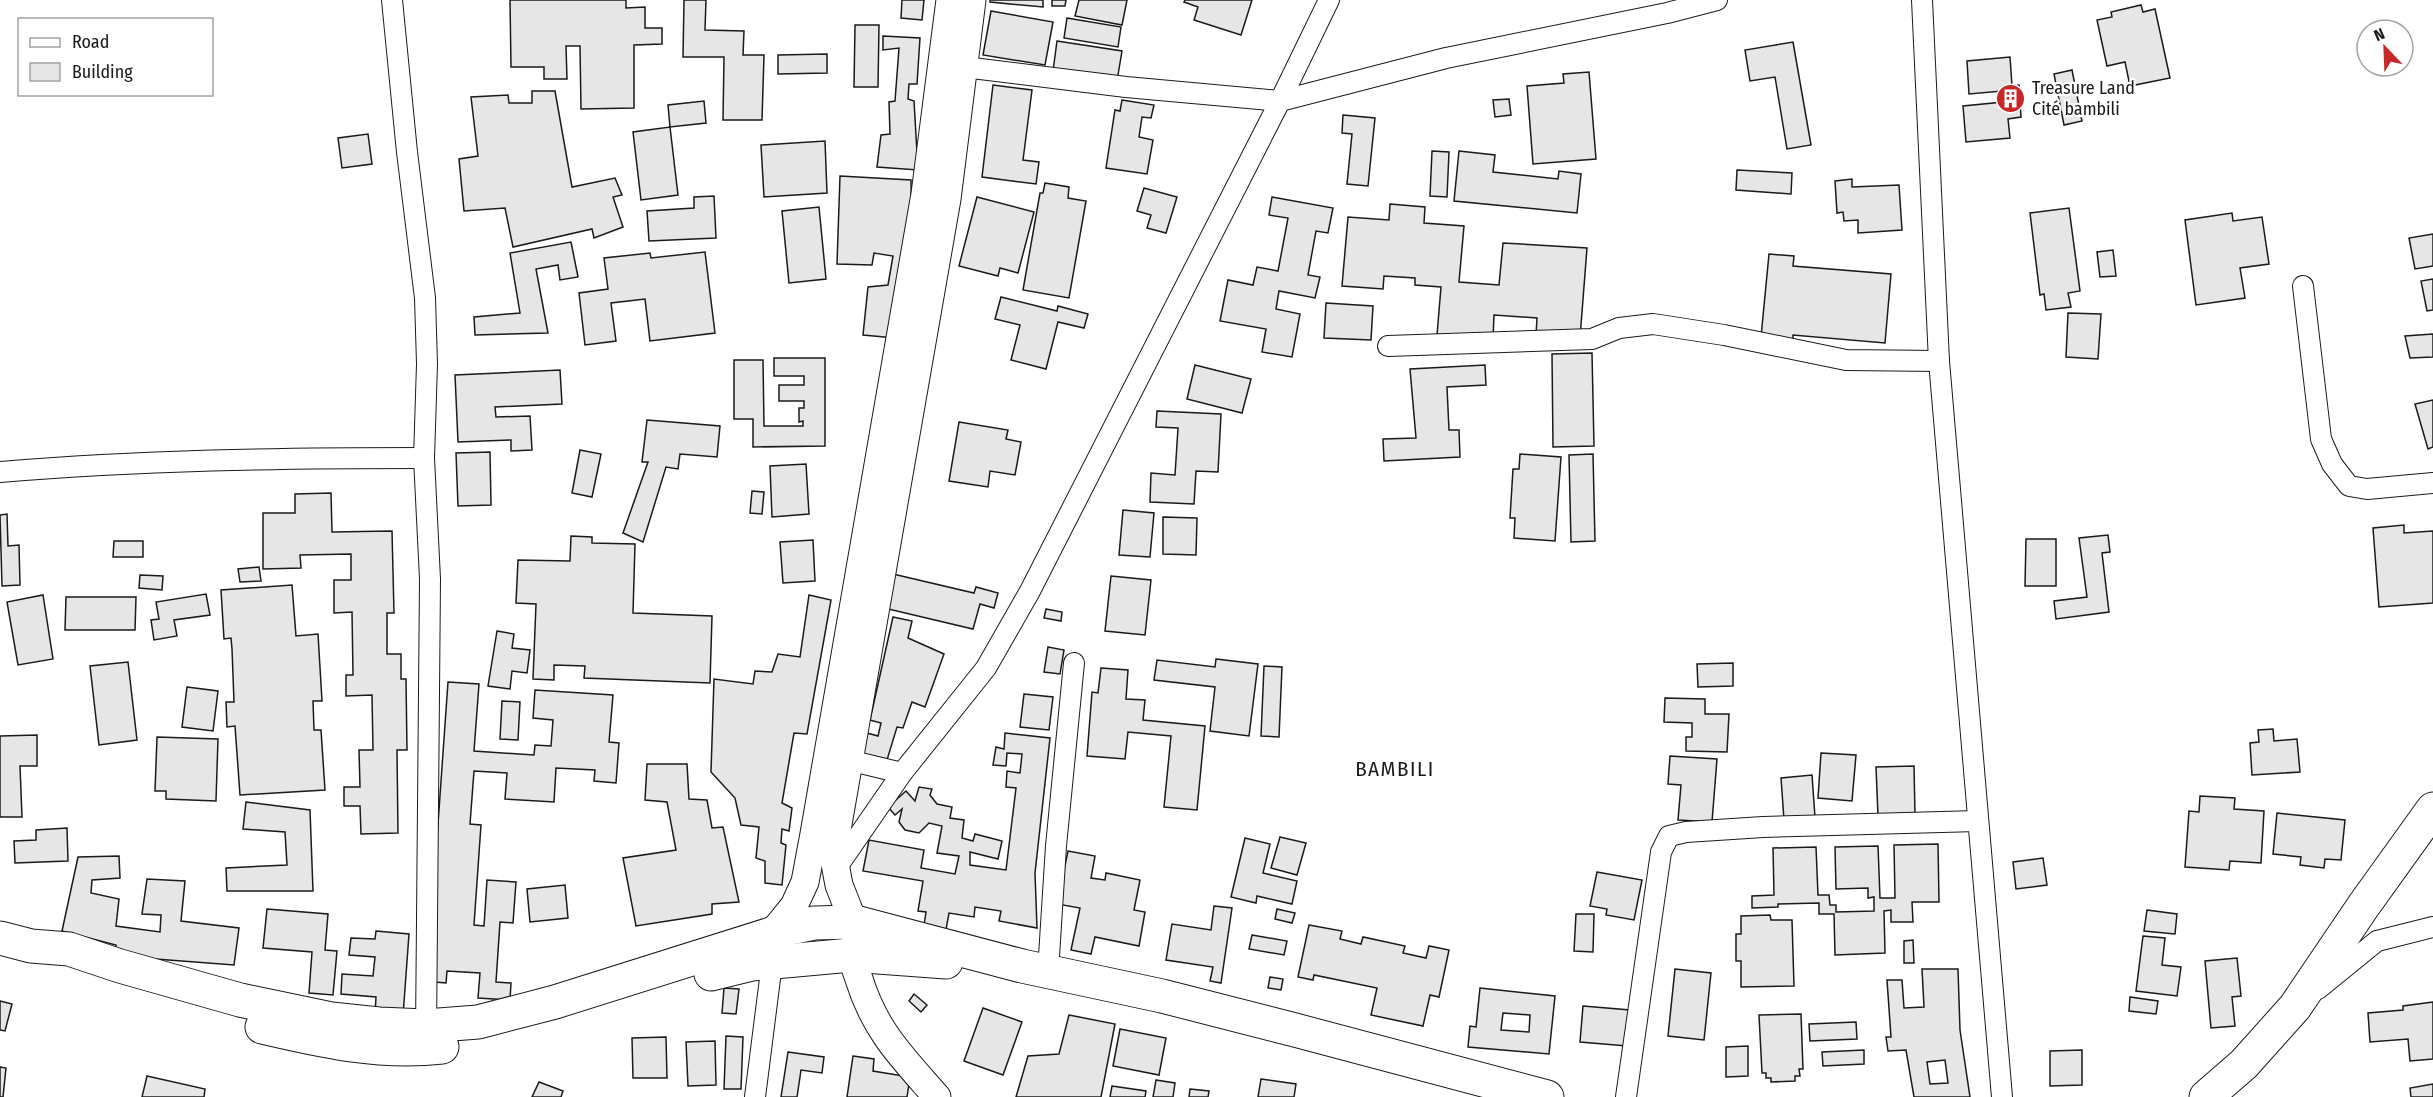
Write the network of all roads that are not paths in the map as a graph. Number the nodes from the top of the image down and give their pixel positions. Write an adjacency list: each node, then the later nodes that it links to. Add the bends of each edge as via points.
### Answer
1 (392, 0): 12 (street, via 425,298)
2 (950, 0): 24 (street, via 925,194 813,844 805,882)
3 (972, 0): 7 (street)
4 (1329, 0): 8 (street)
5 (1717, 0): 8 (street, via 1446,58)
6 (1922, 0): 11 (street)
7 (963, 67): 8 (street); 16 (street, via 947,199)
8 (1280, 101): 17 (street, via 1030,591 986,668)
9 (2303, 286): 14 (street, via 2321,439 2332,464 2349,486 2367,489)
10 (1388, 346): 11 (street, via 1592,339 1619,328 1653,324 1846,360)
11 (1939, 361): 19 (street)
12 (424, 458): 13 (street, via 274,458); 28 (street, via 430,579)
13 (0, 472)
14 (2433, 483)
15 (1074, 663): 26 (street, via 1057,835)
16 (848, 760): 17 (street); 20 (street, via 835,835)
17 (902, 773): 20 (street)
18 (2433, 808): 27 (highway)
19 (1978, 821): 32 (street, via 1763,827 1669,836 1661,852); 33 (street)
20 (834, 870): 21 (street)
21 (855, 922): 24 (highway, via 814,923); 25 (street, via 858,938); 26 (highway)
22 (2433, 927): 27 (street, via 2377,941)
23 (0, 938): 28 (highway, via 31,946 69,949 240,1000 379,1024)
24 (772, 954): 25 (highway); 28 (highway, via 664,966 555,1002); 29 (street)
25 (851, 955): 26 (highway); 30 (street, via 866,1004 879,1027)
26 (1035, 969): 31 (highway, via 1162,996)
27 (2295, 1008): 34 (highway, via 2244,1064)
28 (426, 1037)
29 (755, 1097)
30 (938, 1097)
31 (1547, 1097)
32 (1626, 1097)
33 (2002, 1097)
34 (2206, 1097)

